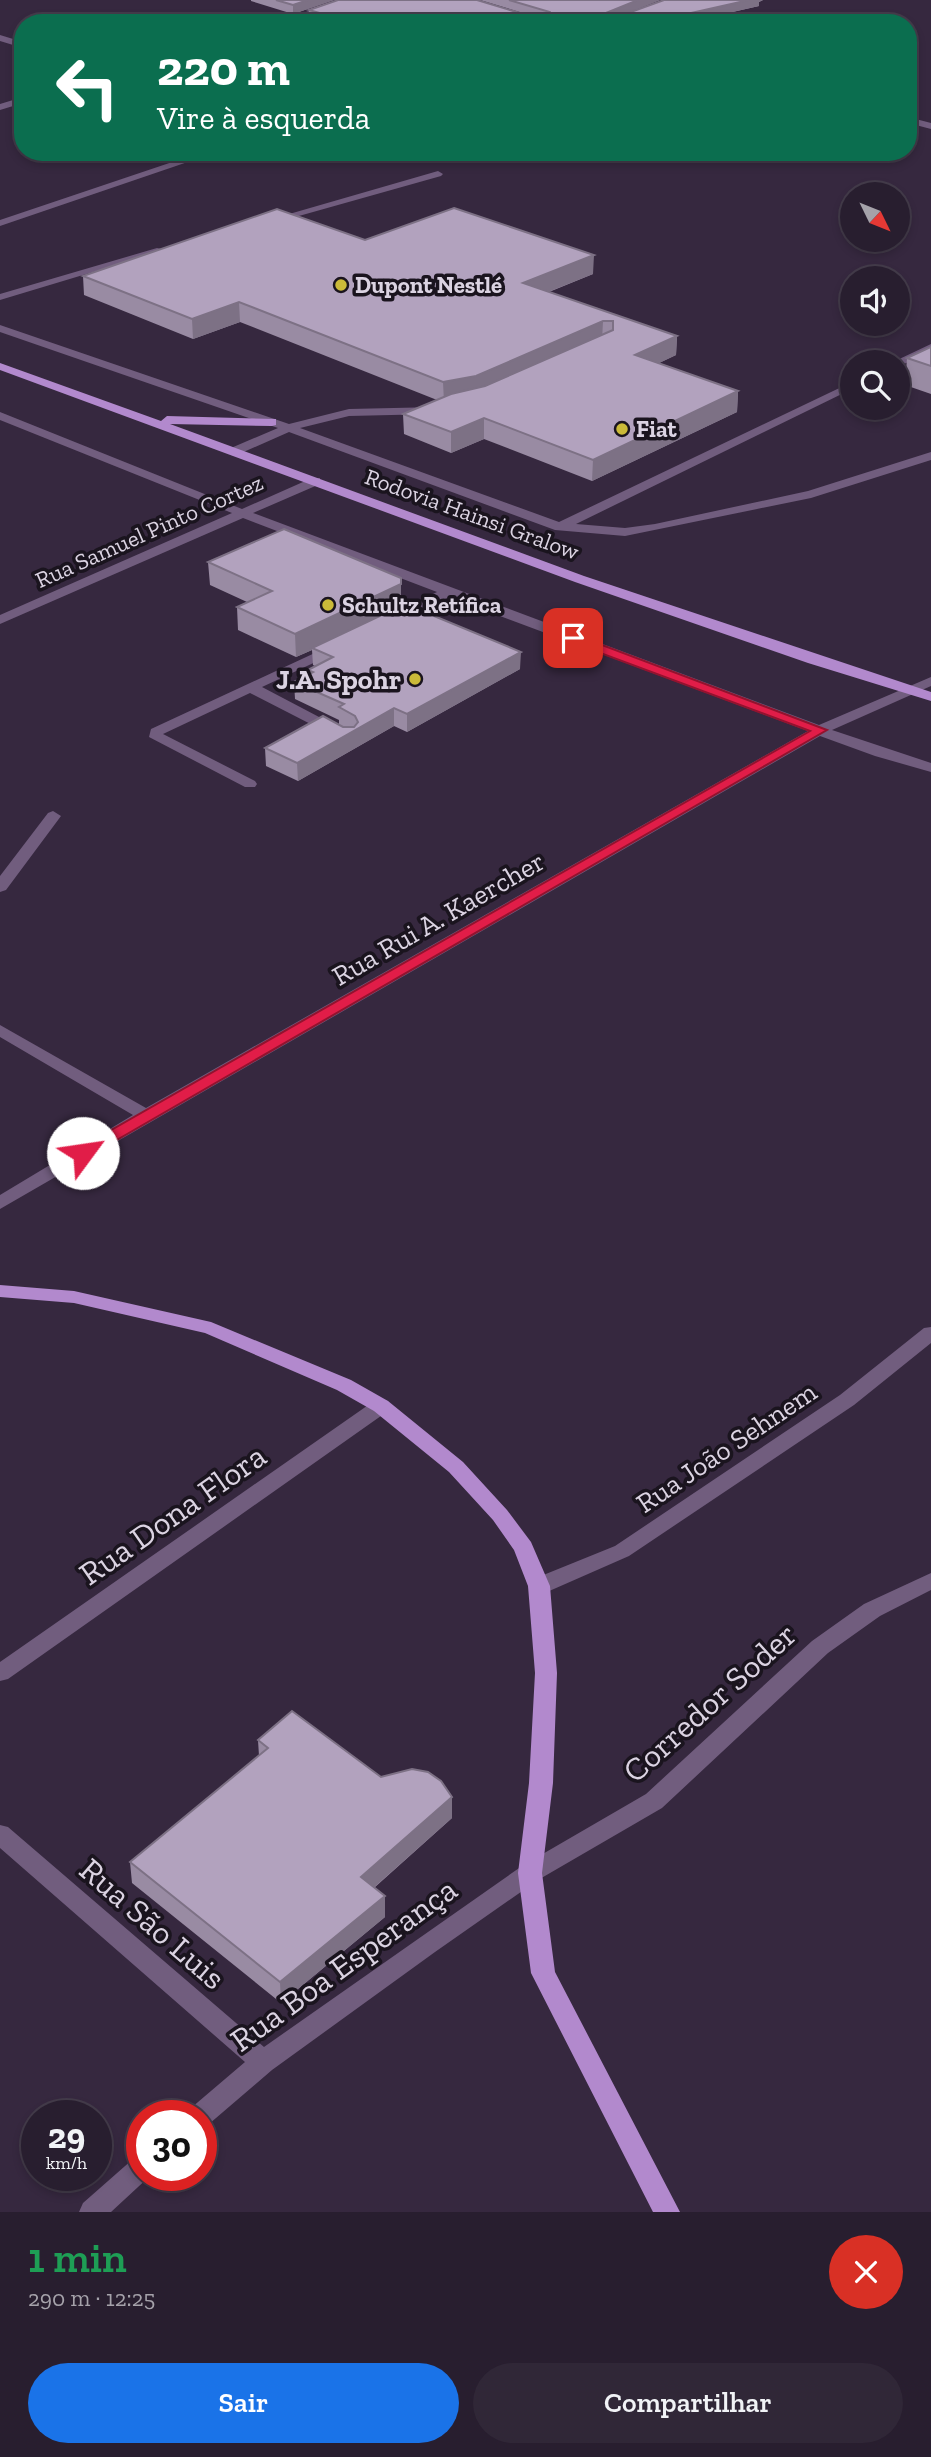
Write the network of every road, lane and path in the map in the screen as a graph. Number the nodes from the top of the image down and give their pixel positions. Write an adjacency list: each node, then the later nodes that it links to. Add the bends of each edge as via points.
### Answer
1 (351, 0): 2 (street)
2 (306, 14)
3 (185, 161): 5 (street)
4 (438, 174): 6 (street)
5 (0, 223)
6 (254, 225)
7 (176, 247): 8 (street)
8 (0, 297)
9 (0, 328): 17 (street)
10 (931, 347): 11 (street)
11 (910, 357)
12 (0, 366): 16 (main road, Rodovia Hainsi Gralow)
13 (840, 391): 23 (street)
14 (448, 408): 18 (street, via 348,412)
15 (0, 416): 22 (street)
16 (149, 419): 17 (main road); 19 (main road, Rodovia Hainsi Gralow)
17 (272, 422): 18 (street)
18 (290, 428): 19 (street); 23 (street)
19 (235, 452): 21 (main road, Rodovia Hainsi Gralow)
20 (931, 456): 23 (street, via 811,494 655,528)
21 (316, 481): 22 (street, Rua Samuel Pinto Cortez); 30 (main road, Rodovia Hainsi Gralow, via 676,612)
22 (243, 513): 24 (street); 25 (street, Rua Samuel Pinto Cortez)
23 (560, 527)
24 (449, 592): 26 (street); 32 (street)
25 (0, 620)
26 (387, 622)
27 (350, 640): 29 (street)
28 (931, 681): 30 (street, Rua Rui A. Kaercher)
29 (252, 688): 33 (street); 35 (street, via 156,732 156,737)
30 (908, 690): 31 (main road, Rodovia Hainsi Gralow); 32 (street, Rua Rui A. Kaercher)
31 (931, 697)
32 (820, 730): 34 (street); 39 (street, Rua Rui A. Kaercher)
33 (349, 738)
34 (931, 768)
35 (250, 785)
36 (52, 816): 37 (street)
37 (0, 887)
38 (0, 1030): 39 (street)
39 (146, 1115): 40 (street, Rua Rui A. Kaercher)
40 (0, 1203)
41 (0, 1291): 43 (main road, via 74,1297 211,1328 344,1385)
42 (931, 1333): 45 (street, Rua João Sehnem, via 847,1400 622,1550)
43 (381, 1406): 45 (main road, via 456,1467 500,1516 524,1547); 46 (street, Rua Dona Flora)
44 (931, 1581): 48 (street, Corredor Soder, via 872,1610 820,1647 654,1801)
45 (539, 1586): 48 (main road, via 546,1674 541,1783)
46 (0, 1673)
47 (0, 1833): 49 (street, Rua São Luis)
48 (530, 1873): 49 (street, Rua Boa Esperança); 53 (main road, via 543,1973)
49 (263, 2062): 50 (street, Rua Boa Esperança)
50 (217, 2101)
51 (126, 2181): 52 (street)
52 (92, 2212)
53 (667, 2212)

